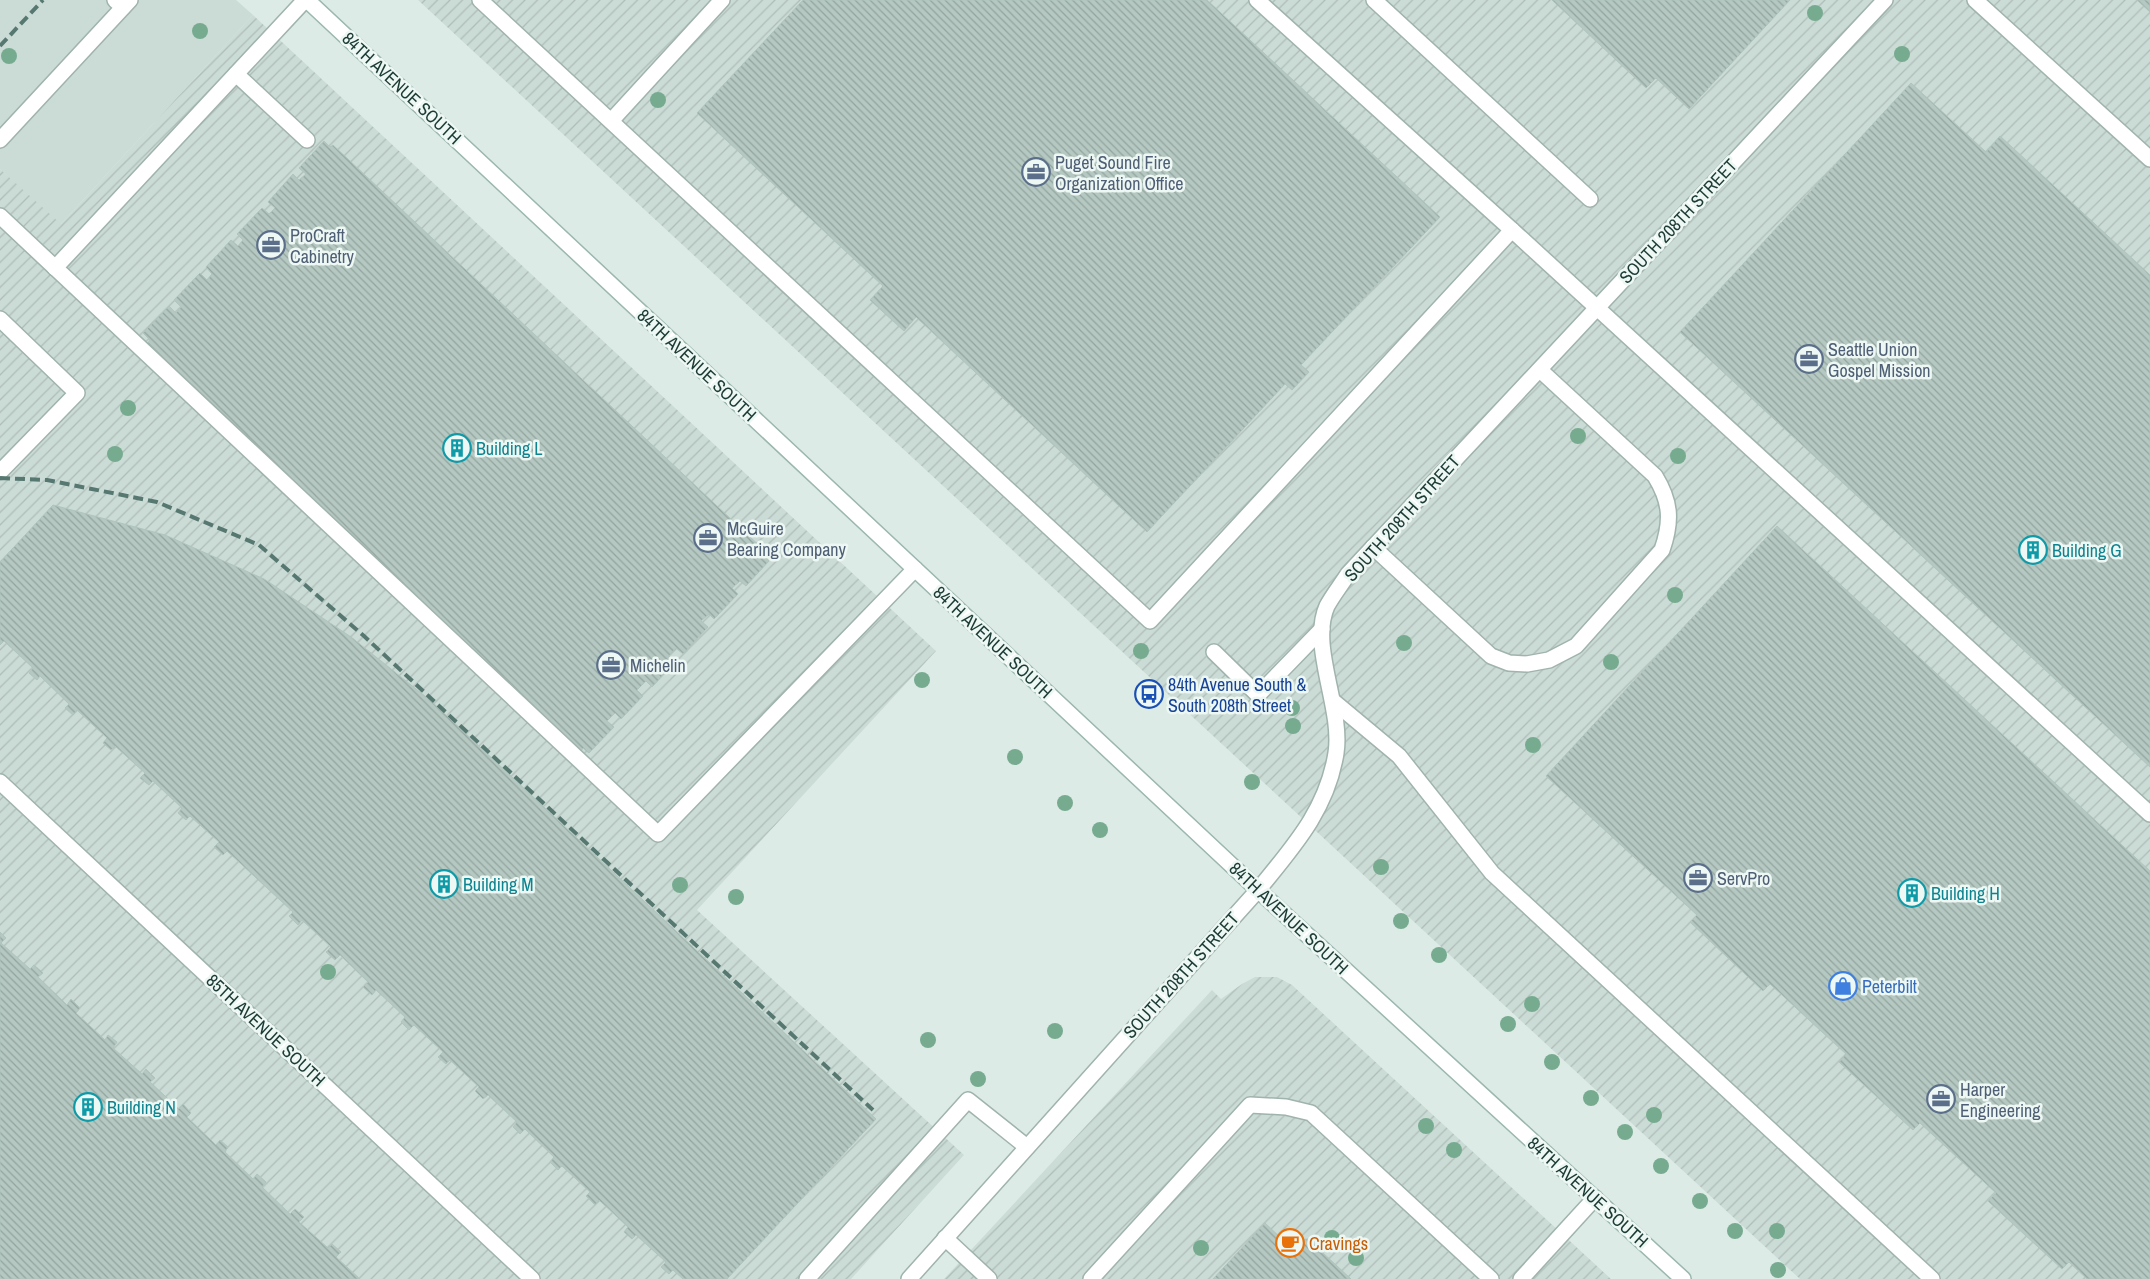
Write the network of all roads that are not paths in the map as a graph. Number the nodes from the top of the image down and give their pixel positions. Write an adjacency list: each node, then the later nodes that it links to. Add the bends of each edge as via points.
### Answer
1 (306, 0): 9 (street); 23 (street, 84TH AVENUE SOUTH)
2 (480, 0): 10 (street)
3 (722, 0): 10 (street)
4 (1258, 0): 16 (street)
5 (1374, 0): 14 (street)
6 (1885, 0): 18 (street, SOUTH 208TH STREET)
7 (1975, 0): 13 (street)
8 (123, 2): 11 (street)
9 (236, 74): 12 (street); 17 (street)
10 (611, 121): 16 (street, via 1150,621)
11 (0, 140)
12 (307, 140)
13 (2150, 159)
14 (1590, 199)
15 (0, 216): 17 (street)
16 (1512, 230): 18 (street)
17 (55, 268): 23 (street, via 658,834)
18 (1597, 308): 20 (street, SOUTH 208TH STREET); 28 (street)
19 (0, 319): 21 (street, via 77,393)
20 (1540, 370): 22 (street, SOUTH 208TH STREET); 22 (street, via 1655,476 1669,508 1662,550 1576,646 1549,660 1527,664 1509,663 1492,656)
21 (0, 472)
22 (1373, 547): 24 (street, SOUTH 208TH STREET, via 1348,574 1327,607)
23 (915, 569): 29 (street, 84TH AVENUE SOUTH)
24 (1322, 629): 25 (street, via 1258,695); 26 (street, SOUTH 208TH STREET)
25 (1214, 652)
26 (1333, 701): 29 (street, SOUTH 208TH STREET, via 1336,752 1326,795 1305,832); 41 (street, via 1399,756 1492,873)
27 (0, 782): 33 (street, 85TH AVENUE SOUTH)
28 (2150, 814)
29 (1258, 890): 30 (street, SOUTH 208TH STREET); 31 (street, 84TH AVENUE SOUTH)
30 (1026, 1148): 32 (street, SOUTH 208TH STREET); 34 (street, via 968,1100)
31 (1595, 1198): 39 (street); 40 (street, 84TH AVENUE SOUTH)
32 (945, 1238): 35 (street, SOUTH 208TH STREET); 36 (street)
33 (532, 1279)
34 (807, 1279)
35 (909, 1279)
36 (989, 1279)
37 (1090, 1279): 38 (street, via 1250,1105 1286,1107 1312,1113)
38 (1492, 1279)
39 (1520, 1279)
40 (1683, 1279)
41 (1932, 1279)

